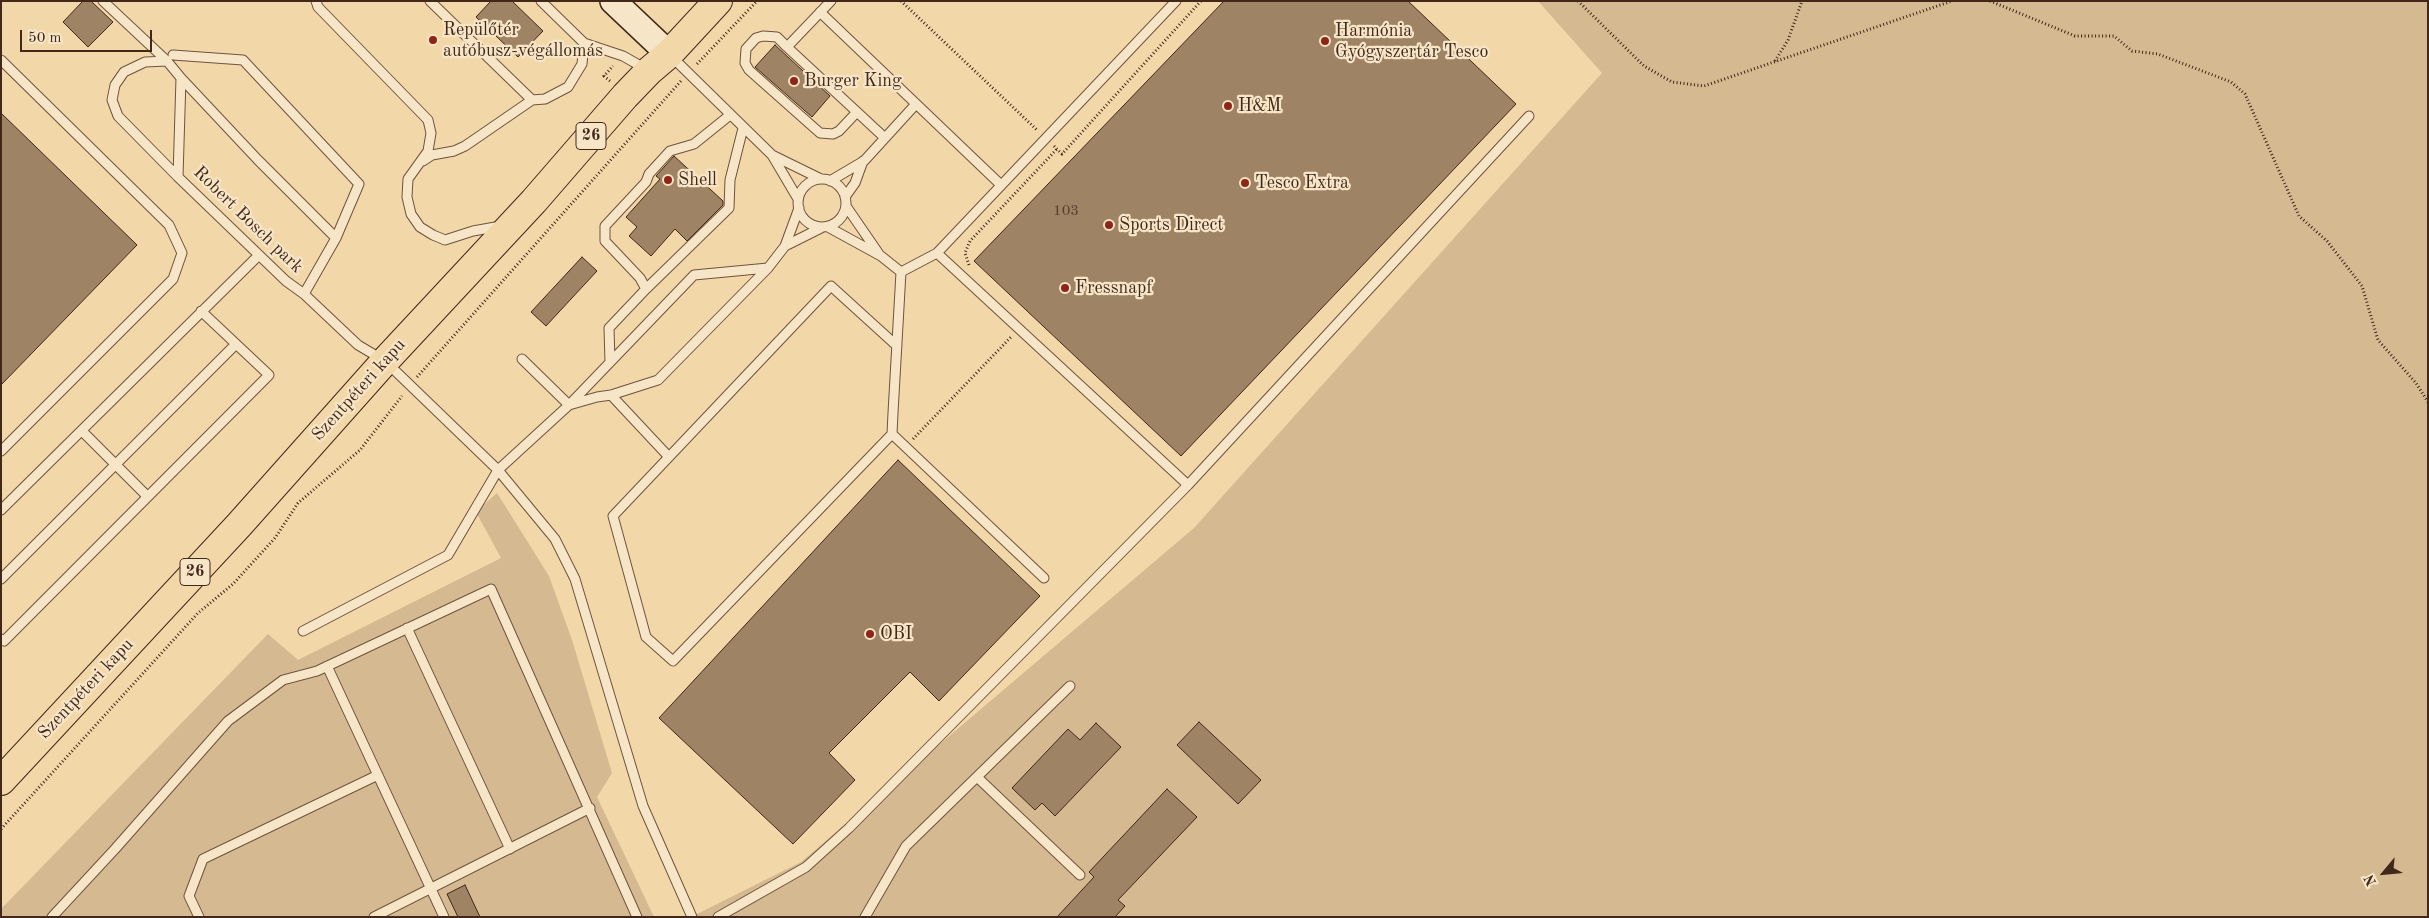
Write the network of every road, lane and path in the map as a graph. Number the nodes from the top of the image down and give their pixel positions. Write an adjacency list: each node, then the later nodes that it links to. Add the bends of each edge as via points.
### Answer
1 (103, 1): 19 (lane)
2 (316, 1): 36 (lane, via 318,7 428,120 431,133 428,151)
3 (430, 1): 25 (lane)
4 (541, 1): 17 (lane)
5 (613, 1): 22 (street)
6 (718, 1): 22 (main road, Szentpéteri kapu / 26)
7 (757, 1): 22 (path)
8 (831, 1): 16 (lane)
9 (901, 1): 32 (path)
10 (1176, 1): 32 (lane)
11 (1201, 1): 33 (path, via 1062,154)
12 (1578, 1): 21 (path, via 1644,66 1672,82 1704,86)
13 (1802, 1): 21 (path, via 1788,40)
14 (1952, 1): 21 (path)
15 (1990, 1): 63 (path, via 2074,36 2114,36 2132,51 2158,54 2222,78 2245,94 2299,216 2327,241 2362,286 2378,340 2416,383)
16 (820, 12): 18 (lane); 26 (lane)
17 (584, 43): 23 (lane, via 623,56); 25 (lane, via 582,64 568,87 545,99)
18 (787, 47): 27 (lane); 27 (lane, via 777,37 756,38 746,49 745,63 820,133 839,131)
19 (170, 58): 24 (lane); 37 (lane, via 145,62 124,72 115,85 112,100 118,116); 44 (lane, via 243,60 359,184)
20 (1, 60): 68 (lane, via 169,225 182,253 173,278)
21 (1774, 62)
22 (679, 63): 23 (main road, Szentpéteri kapu / 26); 28 (lane); 61 (path)
23 (649, 71): 42 (main road, Szentpéteri kapu / 26)
24 (180, 78): 37 (lane, Robert Bosch park); 44 (lane)
25 (532, 100): 36 (lane, via 465,146 432,155)
26 (916, 104): 31 (lane); 39 (lane)
27 (856, 112): 31 (lane)
28 (730, 115): 30 (lane); 52 (lane, via 694,144 670,151 605,226 605,241 640,278)
29 (1529, 116): 72 (lane)
30 (744, 128): 34 (lane); 52 (lane, via 730,180 729,208)
31 (884, 138): 35 (lane)
32 (1046, 138): 33 (path); 39 (lane)
33 (1057, 149): 50 (path, via 970,241 966,254)
34 (772, 155): 38 (lane); 41 (lane)
35 (864, 161): 38 (lane); 40 (lane)
36 (416, 166): 42 (lane, via 408,178 411,214 420,227 433,235 445,240)
37 (178, 176): 47 (lane, Robert Bosch park)
38 (825, 180): 40 (lane, via 838,185); 41 (lane, via 805,187)
39 (1001, 185): 46 (lane)
40 (846, 202): 43 (lane, via 840,219); 48 (lane)
41 (799, 204): 43 (lane, via 809,224); 45 (lane)
42 (513, 224): 59 (main road, Szentpéteri kapu / 26)
43 (826, 227): 45 (lane); 48 (lane)
44 (336, 238): 53 (lane)
45 (785, 246): 49 (lane)
46 (937, 253): 51 (lane); 55 (lane)
47 (259, 256): 53 (lane, Robert Bosch park); 54 (lane)
48 (881, 256): 51 (lane)
49 (768, 268): 60 (lane, via 694,275); 62 (lane, via 658,380)
50 (972, 271)
51 (901, 272): 57 (lane)
52 (646, 289): 60 (lane, via 609,328)
53 (304, 294): 59 (lane, Robert Bosch park, via 358,345)
54 (201, 311): 56 (lane); 65 (lane)
55 (1019, 329): 67 (path); 72 (lane)
56 (236, 344): 70 (lane); 73 (lane, via 269,375)
57 (897, 346): 66 (lane); 69 (lane, via 831,286)
58 (522, 359): 64 (lane)
59 (385, 361): 61 (lane, Robert Bosch park); 84 (main road, Szentpéteri kapu / 26, via 239,525)
60 (610, 362): 64 (lane)
61 (411, 384): 71 (lane, Robert Bosch park); 86 (path, via 360,450 298,503 275,538 233,584 198,613)
62 (610, 396): 64 (lane); 69 (lane)
63 (2428, 402)
64 (569, 405): 71 (lane)
65 (82, 431): 70 (lane); 74 (lane)
66 (892, 434): 67 (lane); 69 (lane, via 672,661 646,637 613,516)
67 (905, 447): 75 (lane)
68 (1, 451)
69 (668, 457)
70 (116, 464): 73 (lane); 76 (lane)
71 (498, 470): 78 (lane, via 448,555); 95 (lane, Robert Bosch park, via 554,539 575,579 644,806)
72 (1188, 485): 96 (lane, via 849,828 806,867)
73 (147, 496): 79 (lane, via 4,641)
74 (1, 510)
75 (1044, 578)
76 (1, 579)
77 (407, 628): 80 (lane); 85 (lane, via 491,589); 87 (lane)
78 (303, 631)
79 (1, 639)
80 (327, 666): 82 (lane); 90 (lane, via 282,680 228,721 116,850)
81 (1070, 686): 83 (lane)
82 (378, 775): 89 (lane); 91 (lane, via 203,859 189,896)
83 (977, 777): 88 (lane); 97 (lane, via 906,846)
84 (1, 781)
85 (590, 808): 87 (lane); 94 (lane)
86 (1, 828)
87 (510, 850): 89 (lane)
88 (1080, 875)
89 (431, 889): 92 (lane); 93 (lane)
90 (52, 917)
91 (198, 917)
92 (374, 917)
93 (444, 917)
94 (637, 917)
95 (692, 917)
96 (718, 917)
97 (865, 917)

